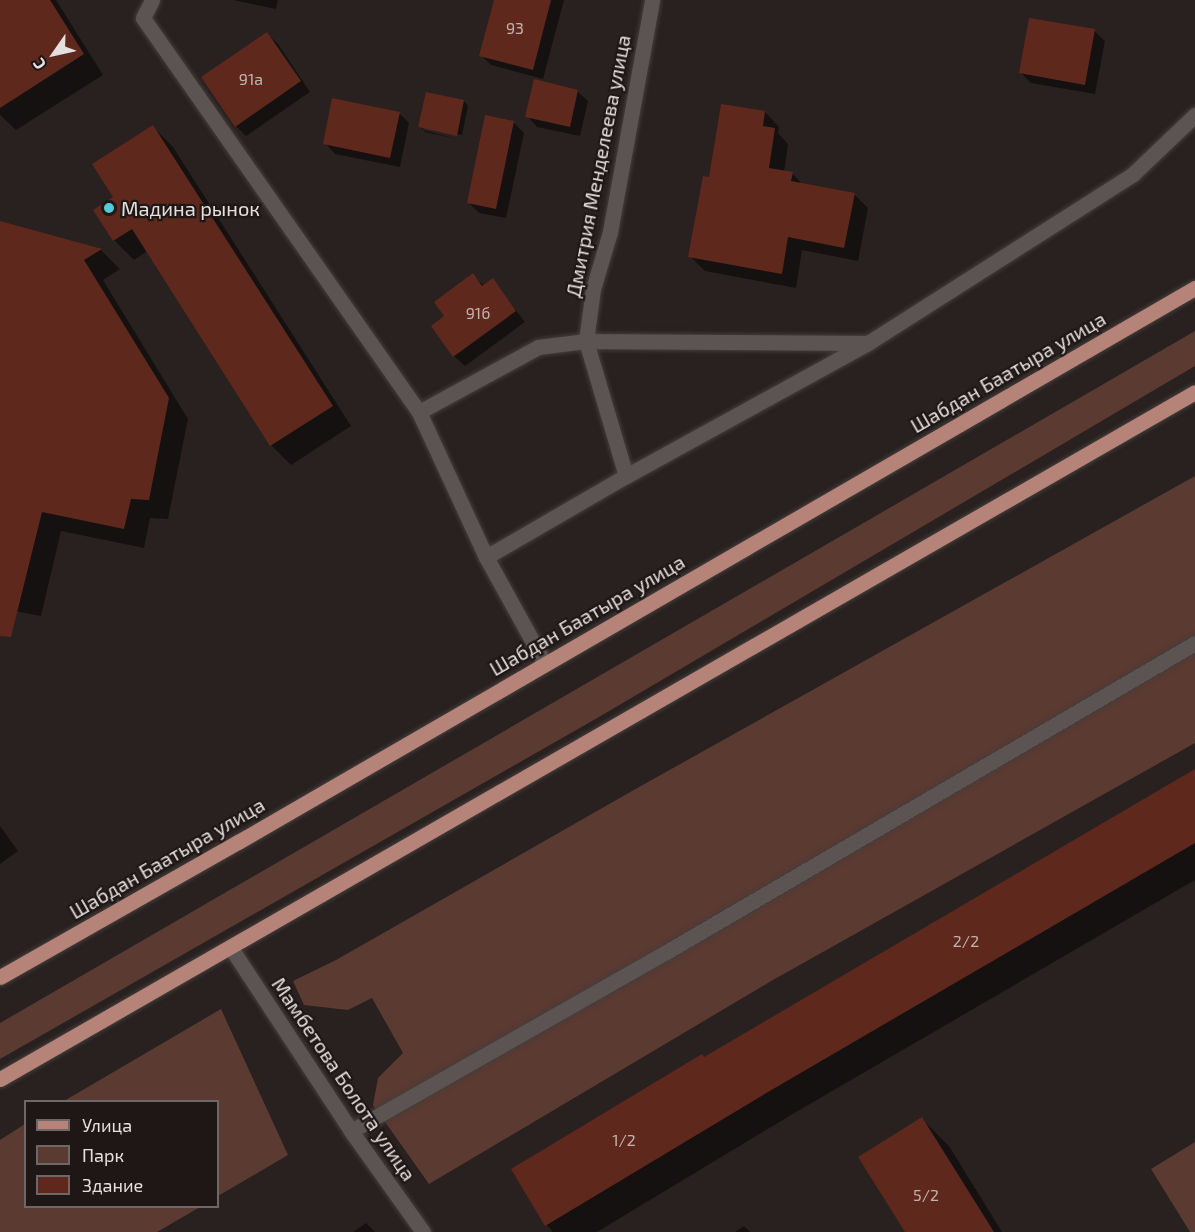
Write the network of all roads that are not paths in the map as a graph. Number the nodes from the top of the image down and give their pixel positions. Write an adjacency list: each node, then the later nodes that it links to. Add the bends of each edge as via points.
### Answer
1 (152, 0): 8 (street, via 144,18)
2 (652, 0): 5 (street, Дмитрия Менделеева улица, via 610,232 592,289)
3 (1195, 115): 6 (street, via 1133,174)
4 (1195, 288): 12 (main road, Шабдан Баатыра улица)
5 (586, 341): 6 (street); 8 (street, via 538,348); 9 (street)
6 (868, 343): 9 (street)
7 (1195, 392): 13 (main road)
8 (419, 412): 10 (street)
9 (626, 476): 10 (street)
10 (486, 557): 12 (street)
11 (1195, 643): 16 (street)
12 (546, 664): 14 (main road, Шабдан Баатыра улица)
13 (231, 948): 15 (main road); 16 (street, Мамбетова Болота улица)
14 (0, 977)
15 (0, 1079)
16 (351, 1131): 17 (street, Мамбетова Болота улица)
17 (423, 1232)

